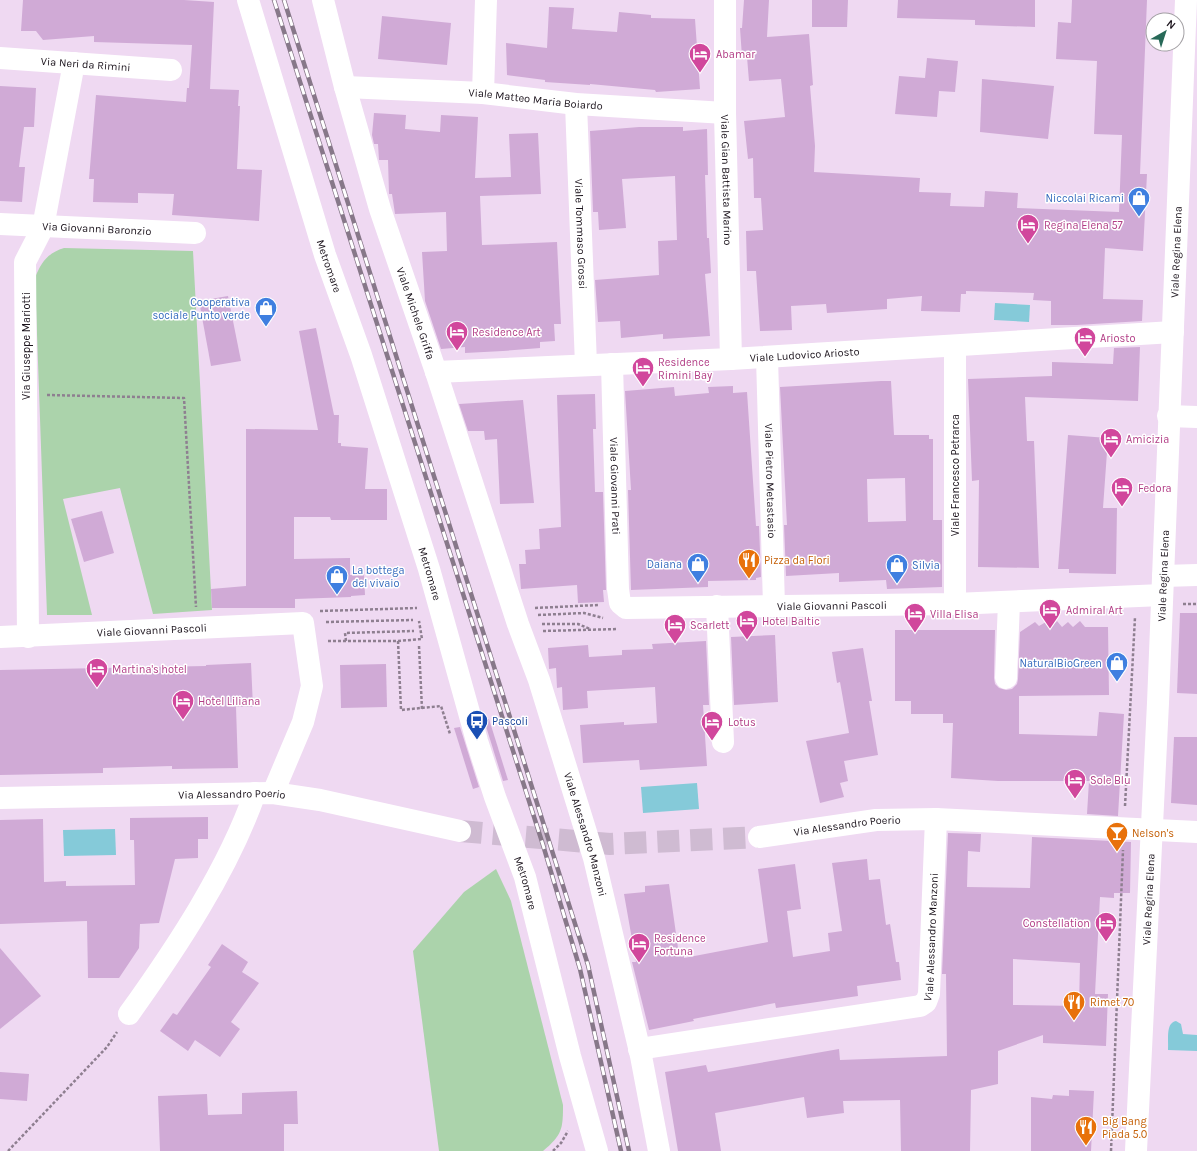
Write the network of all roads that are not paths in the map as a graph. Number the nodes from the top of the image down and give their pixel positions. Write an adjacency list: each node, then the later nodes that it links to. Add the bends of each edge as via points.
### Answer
1 (248, 0): 46 (street, Metromare, via 325,255 361,355 428,569 477,741 525,877)
2 (322, 0): 9 (street, Viale Michele Griffa)
3 (486, 0): 10 (street)
4 (725, 0): 12 (street, Viale Gian Battista Marino)
5 (1186, 0): 16 (street, Viale Regina Elena)
6 (0, 58): 7 (street, Via Neri da Rimini)
7 (74, 64): 8 (street, Via Neri da Rimini); 14 (street, Via Giuseppe Mariotti)
8 (171, 70)
9 (345, 87): 10 (street, Viale Matteo Maria Boiardo); 22 (street, Viale Michele Griffa, via 380,209)
10 (483, 93): 11 (street, Viale Matteo Maria Boiardo)
11 (576, 104): 12 (street, Viale Matteo Maria Boiardo); 21 (street, Viale Tommaso Grossi)
12 (725, 113): 19 (street, Viale Gian Battista Marino)
13 (0, 224): 14 (street, Via Giovanni Baronzio)
14 (43, 227): 15 (street, Via Giovanni Baronzio); 34 (street, Via Giuseppe Mariotti, via 25,262)
15 (195, 233)
16 (1173, 332): 17 (street, Viale Ludovico Ariosto); 23 (street, Viale Regina Elena)
17 (955, 346): 18 (street, Viale Ludovico Ariosto); 28 (street, Viale Francesco Petrarca)
18 (768, 357): 19 (street, Viale Ludovico Ariosto); 30 (street, Viale Pietro Metastasio)
19 (731, 359): 20 (street, Viale Ludovico Ariosto)
20 (612, 364): 21 (street, Viale Ludovico Ariosto); 31 (street, Viale Giovanni Prati, via 620,603)
21 (586, 365): 22 (street, Viale Ludovico Ariosto)
22 (436, 372): 32 (street, Viale Michele Griffa)
23 (1168, 416): 24 (street); 26 (street, Viale Regina Elena)
24 (1197, 417)
25 (1197, 575): 26 (street, Viale Giovanni Pascoli)
26 (1163, 586): 27 (street, Viale Giovanni Pascoli); 41 (street, Viale Regina Elena)
27 (1009, 602): 28 (street, Viale Giovanni Pascoli); 35 (street)
28 (955, 604): 30 (street, Viale Giovanni Pascoli)
29 (717, 606): 30 (street, Viale Giovanni Pascoli); 31 (street, Viale Giovanni Pascoli); 36 (street)
30 (774, 606)
31 (611, 610)
32 (525, 621): 45 (street, Viale Alessandro Manzoni, via 539,680 594,858)
33 (0, 637): 34 (street, Viale Giovanni Pascoli)
34 (28, 637): 37 (street, Viale Giovanni Pascoli, via 310,617 312,686 303,722)
35 (1006, 678)
36 (723, 742)
37 (264, 793): 38 (street, Via Alessandro Poerio); 40 (street, Via Alessandro Poerio, via 320,800); 44 (street, via 242,824 180,943)
38 (0, 798)
39 (936, 820): 41 (street); 43 (street, Via Alessandro Poerio, via 876,820); 45 (street, Viale Alessandro Manzoni, via 929,994 926,1002 920,1006)
40 (460, 830)
41 (1152, 830): 42 (street); 48 (street, Viale Regina Elena)
42 (1197, 832)
43 (758, 837)
44 (129, 1014)
45 (639, 1049): 47 (street, Viale Alessandro Manzoni)
46 (597, 1151)
47 (659, 1151)
48 (1136, 1151)

